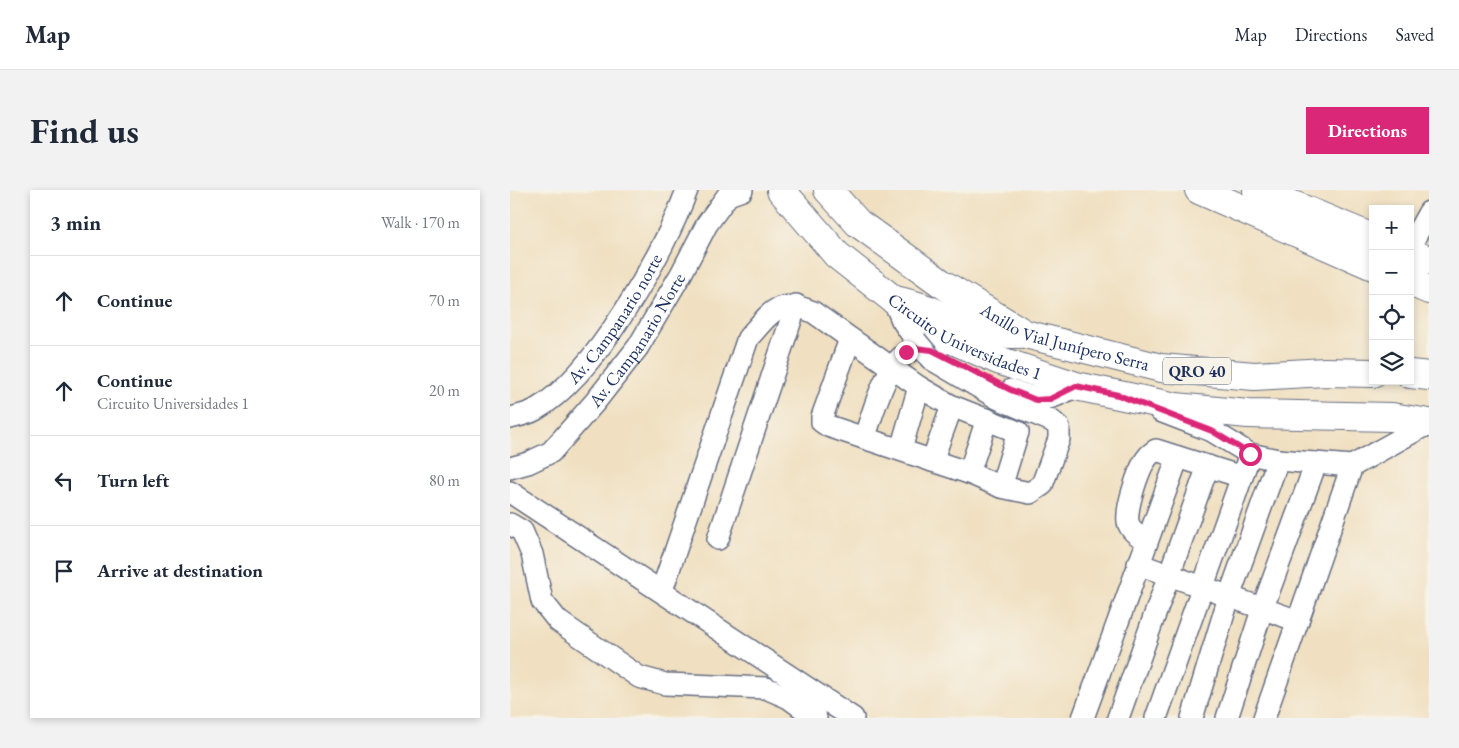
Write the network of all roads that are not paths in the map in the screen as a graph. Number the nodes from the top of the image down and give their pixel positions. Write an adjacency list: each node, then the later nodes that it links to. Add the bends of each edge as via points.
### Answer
1 (687, 190): 27 (street, Av. Campanario norte, via 679,213 627,310 572,380 536,410)
2 (742, 190): 39 (street, Av. Campanario Norte, via 728,195 638,347 595,402 551,452)
3 (781, 190): 15 (main road, Circuito Universidades 1, via 837,255)
4 (828, 190): 17 (main road, Anillo Vial Junípero Serra / QRO 40, via 858,223 940,283)
5 (1199, 190): 12 (main road)
6 (1267, 193): 8 (main road)
7 (1429, 212): 9 (street)
8 (1369, 236)
9 (1414, 239)
10 (1414, 254): 11 (main road)
11 (1429, 260)
12 (1369, 264)
13 (1414, 284): 14 (main road)
14 (1429, 290)
15 (894, 300): 17 (main road, via 911,303 970,327 1004,335); 23 (main road, Circuito Universidades 1, via 944,336 998,360); 42 (street, bridge, via 902,320 931,360 997,398 1059,427 1042,485 1030,493)
16 (796, 305): 18 (street, via 813,312); 44 (street, via 776,308 748,338); 45 (street)
17 (1025, 334): 20 (main road, Anillo Vial Junípero Serra / QRO 40, via 1161,368 1254,376)
18 (850, 339): 19 (street); 30 (street, via 822,422)
19 (890, 368): 23 (street, via 915,348 932,350 1036,400 1050,399); 24 (street); 30 (street)
20 (1369, 373)
21 (1414, 374): 22 (main road)
22 (1429, 376)
23 (1076, 386): 25 (main road, Circuito Universidades 1)
24 (919, 387): 26 (street); 31 (street)
25 (1118, 395): 29 (main road, Circuito Universidades 1, via 1176,407 1248,414 1392,417); 32 (street, via 1212,431)
26 (952, 406): 28 (street); 35 (street)
27 (510, 418)
28 (987, 419): 40 (street); 42 (street, via 1018,432)
29 (1429, 423): 38 (street)
30 (864, 438): 31 (street)
31 (901, 449): 35 (street)
32 (1250, 454): 34 (street); 41 (street)
33 (1178, 457): 37 (street); 48 (street); 48 (street, via 1156,450 1146,458 1139,474 1128,512 1128,524 1135,534)
34 (1278, 460): 36 (street); 53 (street)
35 (932, 461): 40 (street)
36 (1316, 463): 38 (street); 54 (street)
37 (1208, 466): 41 (street); 50 (street)
38 (1352, 466): 55 (street)
39 (510, 468)
40 (969, 473): 42 (street)
41 (1242, 477): 51 (street)
42 (1001, 487)
43 (510, 492): 52 (street)
44 (694, 501): 45 (street); 52 (street)
45 (726, 512): 47 (street)
46 (510, 524): 56 (street, via 522,531 532,554 542,601 558,621 639,677 665,684 766,688 789,698)
47 (718, 539)
48 (1147, 540): 49 (street)
49 (1138, 564): 50 (street); 58 (street)
50 (1170, 576): 51 (street); 59 (street)
51 (1203, 587): 53 (street); 60 (street)
52 (662, 590): 57 (street)
53 (1230, 598): 54 (street); 61 (street)
54 (1263, 607): 55 (street); 62 (street)
55 (1298, 620): 63 (street)
56 (816, 718)
57 (853, 718)
58 (1083, 718)
59 (1118, 718)
60 (1156, 718)
61 (1192, 718)
62 (1227, 718)
63 (1264, 718)

